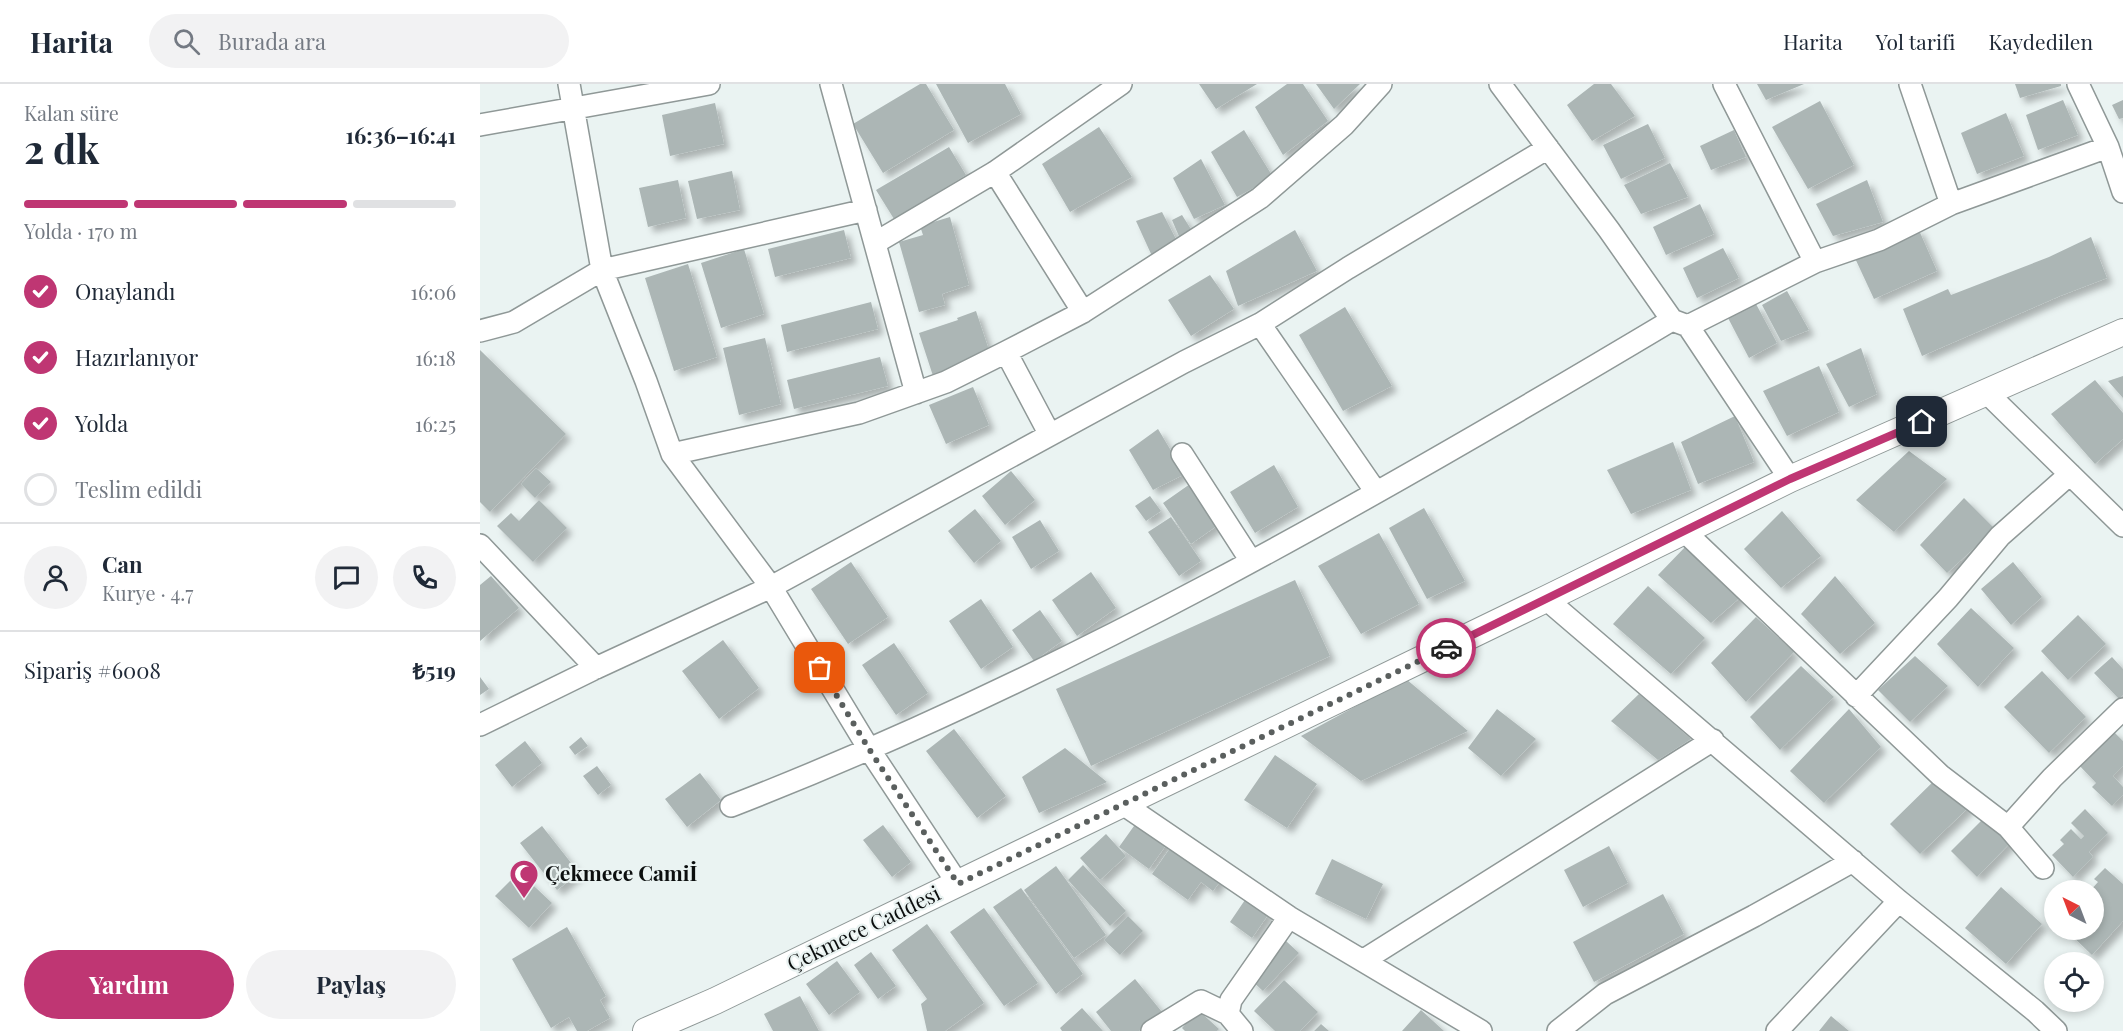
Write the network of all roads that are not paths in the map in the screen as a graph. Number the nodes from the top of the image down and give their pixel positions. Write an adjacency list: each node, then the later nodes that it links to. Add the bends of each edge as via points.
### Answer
1 (569, 84): 10 (street)
2 (709, 84): 10 (street)
3 (831, 84): 17 (street)
4 (1121, 84): 14 (street)
5 (1381, 84): 21 (street, via 1344,125 1260,198)
6 (1500, 84): 13 (street)
7 (1724, 84): 19 (street)
8 (1910, 84): 16 (street)
9 (2078, 84): 12 (street)
10 (575, 109): 11 (street); 20 (street)
11 (480, 125)
12 (2108, 147): 15 (street); 16 (street)
13 (1548, 148): 22 (street); 23 (street)
14 (995, 172): 18 (street); 21 (street)
15 (2123, 192)
16 (1951, 204): 19 (street, via 1879,240)
17 (866, 210): 18 (street); 20 (street)
18 (875, 243): 27 (street)
19 (1815, 262): 22 (street)
20 (602, 270): 24 (street, via 514,322); 30 (street)
21 (1083, 312): 26 (street)
22 (1680, 323): 33 (street); 34 (street)
23 (1260, 324): 29 (street); 34 (street)
24 (480, 331)
25 (2123, 332): 28 (main road, Çekmece Caddesi)
26 (1006, 352): 27 (street); 29 (street)
27 (916, 393): 30 (street, via 859,413)
28 (1987, 393): 32 (street); 33 (main road, Çekmece Caddesi)
29 (1050, 435): 39 (street)
30 (672, 454): 39 (street)
31 (1182, 454): 38 (street)
32 (2070, 474): 35 (street); 42 (street, via 2000,536)
33 (1790, 479): 36 (main road, Çekmece Caddesi)
34 (1376, 492): 38 (street)
35 (2123, 526)
36 (1685, 532): 40 (main road, Çekmece Caddesi); 42 (street)
37 (480, 545): 41 (street)
38 (1251, 561): 46 (street, via 1043,670)
39 (771, 587): 41 (street); 46 (street)
40 (1546, 599): 45 (street); 47 (main road, Çekmece Caddesi)
41 (596, 668): 44 (street)
42 (1856, 696): 49 (street, via 1940,775)
43 (2123, 709): 49 (street)
44 (480, 725)
45 (1713, 741): 50 (street); 55 (street)
46 (869, 749): 48 (street); 52 (street)
47 (1124, 804): 52 (main road, Çekmece Caddesi); 54 (street)
48 (731, 806)
49 (2008, 827): 51 (street)
50 (1853, 861): 53 (street); 61 (street, via 1605,994)
51 (2043, 868)
52 (958, 884): 57 (main road, Çekmece Caddesi)
53 (1899, 901): 62 (street); 63 (street)
54 (1289, 917): 55 (street); 56 (street, via 1231,1000)
55 (1364, 960): 60 (street)
56 (1228, 1014): 58 (street, via 1201,1001); 59 (street)
57 (655, 1029)
58 (1152, 1031)
59 (1242, 1031)
60 (1481, 1031)
61 (1558, 1031)
62 (1777, 1031)
63 (2056, 1031)

